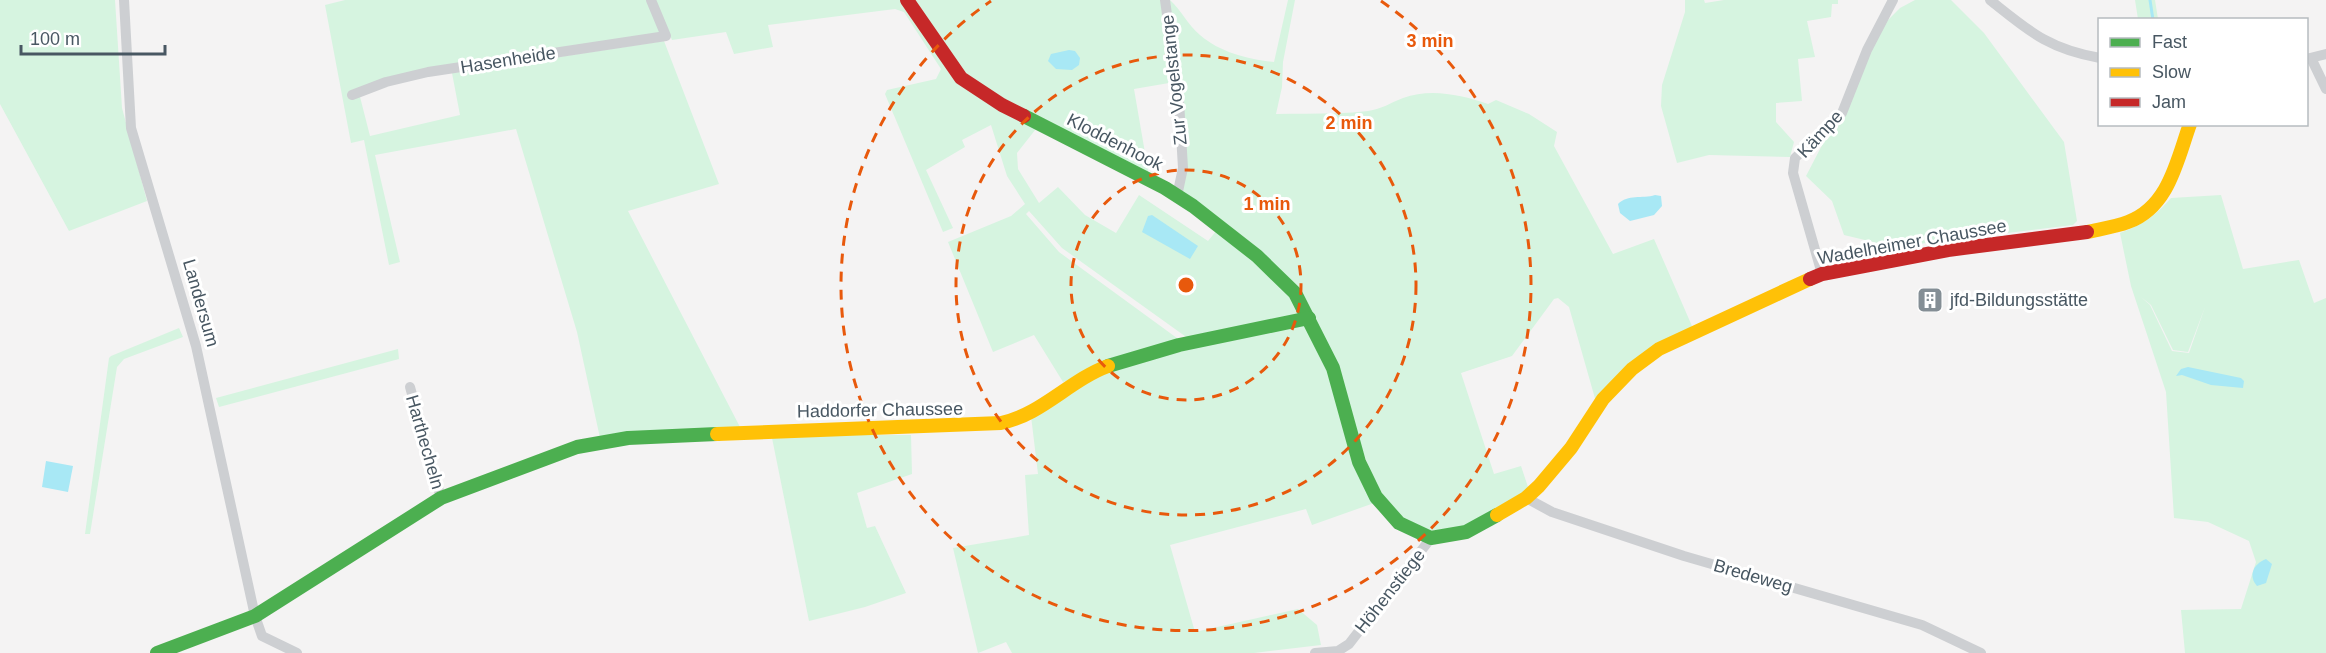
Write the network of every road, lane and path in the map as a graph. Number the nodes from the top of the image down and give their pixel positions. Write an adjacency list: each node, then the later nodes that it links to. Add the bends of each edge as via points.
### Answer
1 (124, 0): 20 (street, Landersum, via 131,128 196,346)
2 (651, 0): 11 (street, Hasenheide, via 666,36 428,72)
3 (907, 0): 13 (street, Kloddenhook, via 961,78 1002,105)
4 (1165, 0): 13 (street, Zur Vogelstange, via 1183,157)
5 (1893, 0): 14 (street, Kämpe, via 1867,50 1842,113 1795,159 1793,173)
6 (1990, 0): 8 (street, via 2050,44)
7 (2326, 54): 9 (street)
8 (2098, 57)
9 (2309, 59): 10 (street)
10 (2326, 88)
11 (352, 95)
12 (2189, 126): 14 (street, Wadelheimer Chaussee, via 2171,179 2159,200 2128,222)
13 (1178, 196): 15 (street, Kloddenhook, via 1257,256 1295,293)
14 (1822, 274): 18 (street, Wadelheimer Chaussee, via 1659,349 1632,369 1604,399 1571,448)
15 (1309, 318): 17 (street, Haddorfer Chaussee, via 1188,342 1101,368 1005,422 628,438 577,447); 19 (street, via 1333,368 1359,462 1376,496 1399,523)
16 (410, 387): 17 (street, Harthecheln)
17 (441, 498): 20 (street)
18 (1526, 498): 19 (street, Wadelheimer Chaussee, via 1466,532); 25 (street, Bredeweg, via 1552,512 1684,556 1922,626)
19 (1431, 538): 21 (street, Höhenstiege, via 1368,621)
20 (255, 616): 22 (street); 23 (street, via 262,636)
21 (1339, 652): 24 (street, Höhenstiege)
22 (157, 653)
23 (297, 653)
24 (1315, 653)
25 (1981, 653)

